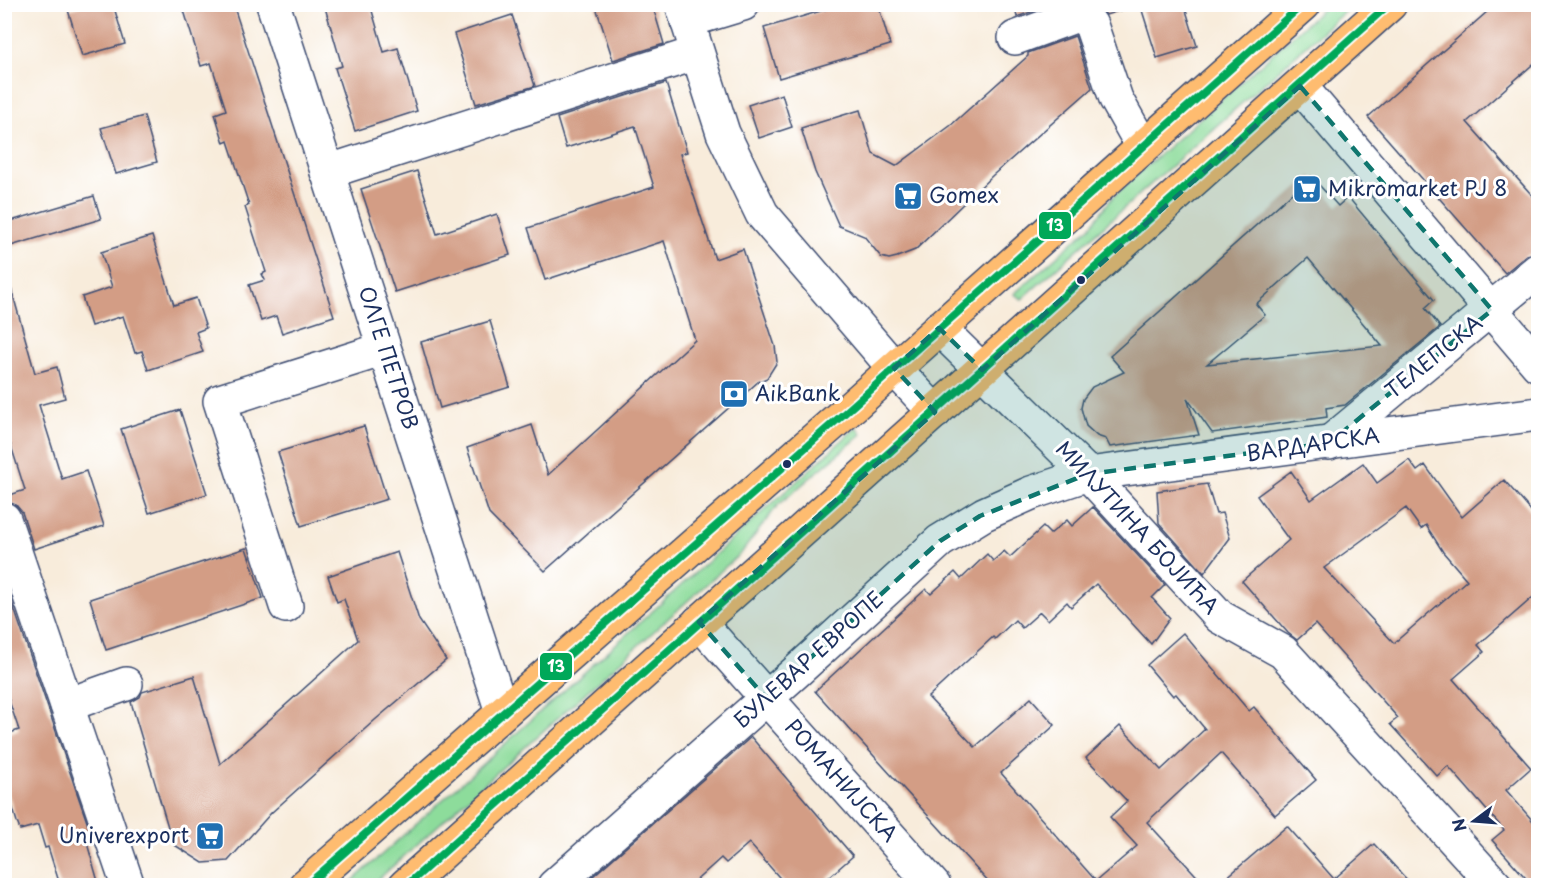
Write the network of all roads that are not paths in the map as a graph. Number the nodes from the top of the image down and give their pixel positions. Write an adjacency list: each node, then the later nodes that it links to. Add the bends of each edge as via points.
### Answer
1 (273, 4): 10 (street, ОЛГЕ ПЕТРОВ)
2 (743, 4): 5 (street)
3 (1304, 4): 9 (main road)
4 (1390, 4): 8 (main road)
5 (684, 13): 7 (street)
6 (1015, 38): 9 (street, via 1080,14 1091,25 1116,99)
7 (697, 53): 10 (street); 16 (street, via 723,133 762,214)
8 (1300, 86): 12 (street); 17 (main road)
9 (1143, 147): 13 (main road)
10 (327, 172): 14 (street, ОЛГЕ ПЕТРОВ)
11 (1539, 270): 12 (street, ТЕЛЕПСКА)
12 (1492, 310): 15 (street); 20 (street, ТЕЛЕПСКА)
13 (939, 328): 16 (main road); 17 (street, МИЛУТИНА БОЈИЋА)
14 (384, 349): 23 (street, via 220,401); 28 (street, ОЛГЕ ПЕТРОВ)
15 (1539, 365)
16 (894, 368): 18 (street); 28 (main road)
17 (982, 370): 18 (main road); 21 (street, МИЛУТИНА БОЈИЋА)
18 (935, 412): 24 (main road)
19 (1539, 414): 20 (street, ВАРДАРСКА)
20 (1329, 442): 21 (street, ВАРДАРСКА)
21 (1088, 474): 26 (street, БУЛЕВАР ЕВРОПЕ, via 984,514 940,541); 34 (street, МИЛУТИНА БОЈИЋА, via 1220,617 1283,652)
22 (4, 519): 27 (street)
23 (286, 606)
24 (699, 622): 26 (street, РОМАНИЈСКА); 31 (main road)
25 (126, 684): 27 (street)
26 (766, 698): 32 (street, БУЛЕВАР ЕВРОПЕ); 33 (street, РОМАНИЈСКА)
27 (67, 705): 29 (street)
28 (502, 712): 30 (main road)
29 (128, 885)
30 (305, 885)
31 (405, 885)
32 (554, 885)
33 (934, 885)
34 (1496, 885)

